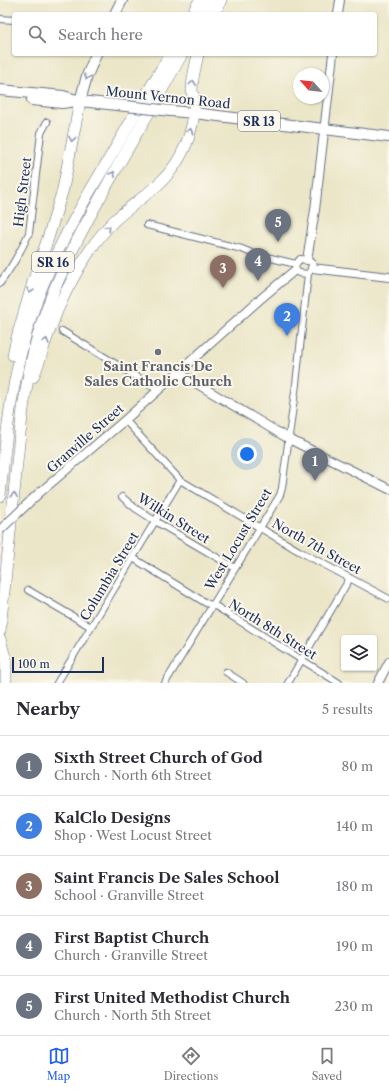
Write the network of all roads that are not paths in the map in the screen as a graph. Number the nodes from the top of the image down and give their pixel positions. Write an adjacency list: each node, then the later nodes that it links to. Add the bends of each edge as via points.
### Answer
1 (122, 0): 5 (main road)
2 (199, 0): 6 (highway)
3 (216, 0): 7 (highway); 8 (highway)
4 (340, 0): 9 (street)
5 (116, 12)
6 (193, 12)
7 (206, 12)
8 (214, 12)
9 (338, 12)
10 (0, 19): 11 (street)
11 (12, 20)
12 (95, 56): 19 (main road, one-way to 19)
13 (169, 56): 34 (highway, SR 16, via 69,228 48,273 23,345)
14 (181, 56): 32 (highway, SR 16, one-way to 14, via 41,326 60,275 109,180)
15 (198, 56): 20 (highway, one-way to 15, via 192,89)
16 (333, 56): 22 (street)
17 (0, 90): 19 (main road, Mount Vernon Road / SR 13, via 63,96)
18 (0, 96): 19 (main road, Mount Vernon Road / SR 13, via 62,103)
19 (80, 101): 20 (main road, Mount Vernon Road / SR 13, bridge); 34 (highway, one-way to 34, via 63,189 17,337 7,390)
20 (194, 113): 22 (main road, Mount Vernon Road / SR 13); 32 (highway, one-way to 20, via 39,365 59,306 77,270 106,229 149,193 175,166 190,132)
21 (47, 122): 29 (street, High Street, via 41,133 29,233)
22 (324, 129): 23 (main road, SR 13); 25 (street)
23 (389, 137)
24 (147, 225): 26 (street, via 242,249)
25 (307, 260): 26 (street, via 300,259); 27 (street, via 312,263)
26 (296, 267): 27 (street, via 299,272); 31 (street, Granville Street)
27 (310, 271): 28 (street); 36 (street, West Locust Street)
28 (389, 277)
29 (0, 283)
30 (62, 331): 33 (street)
31 (179, 373): 33 (street, Granville Street); 36 (street)
32 (26, 390): 51 (highway, SR 16, one-way to 32)
33 (158, 390): 35 (street, Granville Street)
34 (10, 408): 39 (highway, SR 16)
35 (125, 420): 37 (street, North 7th Street); 43 (street, Granville Street, bridge)
36 (288, 439): 38 (street); 42 (street, West Locust Street, via 280,495)
37 (180, 480): 41 (street, Columbia Street); 42 (street, North 7th Street)
38 (389, 489)
39 (0, 496)
40 (122, 498): 41 (street, Wilkin Street)
41 (155, 521): 44 (street, Columbia Street); 45 (street, Wilkin Street)
42 (260, 527): 45 (street, West Locust Street); 46 (street, North 7th Street)
43 (0, 530)
44 (133, 558): 49 (street, North 8th Street); 50 (street, Columbia Street)
45 (235, 568): 49 (street, West Locust Street)
46 (350, 578): 48 (street, North 7th Street); 53 (street)
47 (28, 590): 50 (street)
48 (389, 599)
49 (212, 606): 53 (street, North 8th Street); 58 (street, West Locust Street)
50 (91, 627): 57 (street, Columbia Street)
51 (0, 631)
52 (0, 639): 56 (highway, via 6,661)
53 (302, 660): 60 (street); 61 (street, North 8th Street)
54 (389, 662): 62 (street)
55 (226, 672): 59 (street)
56 (6, 683)
57 (57, 683)
58 (165, 683)
59 (243, 683)
60 (288, 683)
61 (339, 683)
62 (378, 683)

